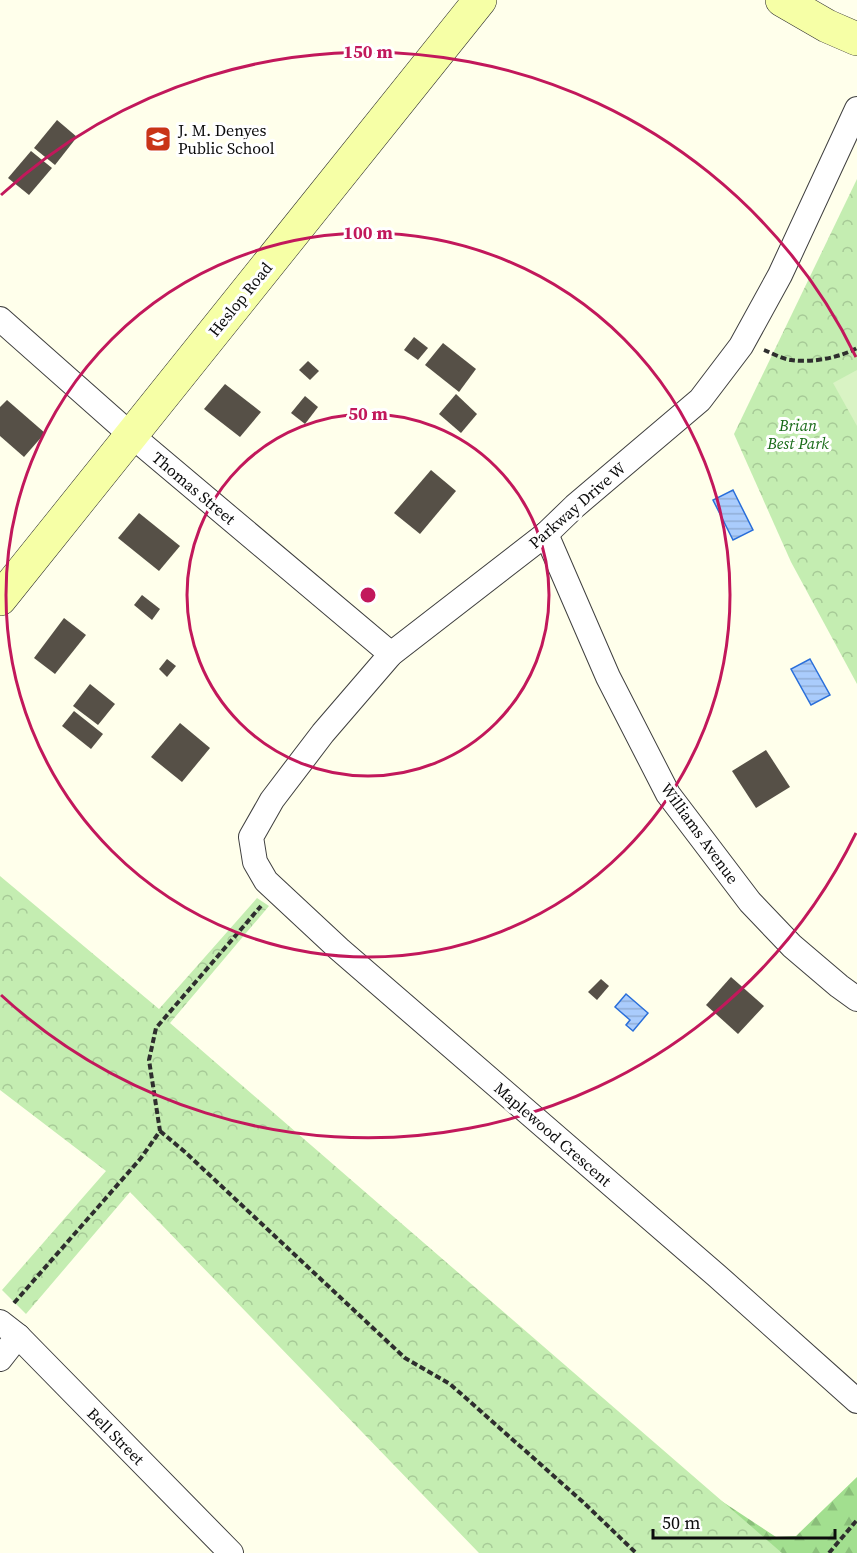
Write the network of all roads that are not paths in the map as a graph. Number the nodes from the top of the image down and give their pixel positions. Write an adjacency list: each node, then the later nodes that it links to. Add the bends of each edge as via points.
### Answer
1 (480, 0): 6 (street, Heslop Road)
2 (782, 0): 3 (street)
3 (857, 39)
4 (857, 109): 7 (street, Parkway Drive W, via 746,339 700,400)
5 (0, 319): 6 (street, Thomas Street)
6 (131, 435): 8 (street, Heslop Road); 9 (street, Thomas Street)
7 (546, 534): 9 (street, Parkway Drive W); 11 (street, Williams Avenue, via 608,677 668,794 750,902 792,946)
8 (0, 599)
9 (391, 654): 10 (street, Parkway Drive W, via 272,800 251,837)
10 (255, 862): 14 (street, Maplewood Crescent, via 266,881 339,950)
11 (857, 999)
12 (9, 1323): 13 (street); 15 (street, Bell Street)
13 (0, 1359)
14 (857, 1401)
15 (231, 1553)

